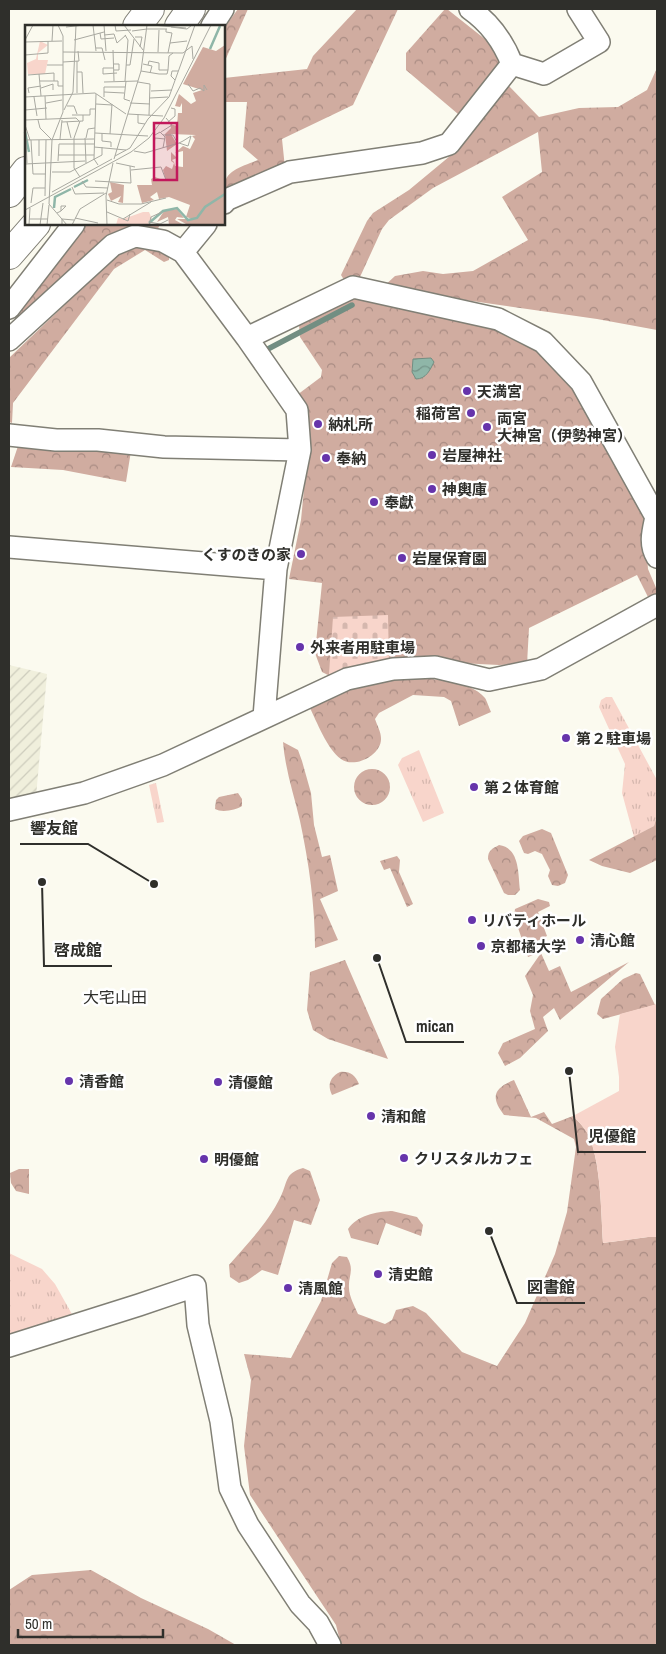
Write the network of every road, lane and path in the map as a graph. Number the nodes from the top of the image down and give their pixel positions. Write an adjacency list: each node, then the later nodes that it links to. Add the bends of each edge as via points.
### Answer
1 (150, 9): 6 (highway)
2 (191, 9): 7 (highway)
3 (223, 9): 8 (street)
4 (578, 9): 9 (street, via 599,42 544,74)
5 (476, 10): 9 (street, via 498,34)
6 (138, 25)
7 (180, 25)
8 (213, 25)
9 (512, 64): 12 (street, via 449,144 422,153 290,172)
10 (25, 172): 11 (highway)
11 (9, 193)
12 (225, 202)
13 (35, 225): 17 (highway)
14 (73, 225): 18 (street)
15 (205, 225): 16 (street)
16 (183, 252): 19 (street); 20 (street, via 163,241 135,236 113,245)
17 (9, 255)
18 (9, 308)
19 (247, 338): 22 (street, via 297,410); 24 (street, via 353,287 498,319 543,342 581,382 656,517 652,538)
20 (9, 340)
21 (9, 435): 22 (street, via 164,447)
22 (300, 450): 25 (street)
23 (9, 547): 25 (street)
24 (657, 557)
25 (276, 570): 27 (street)
26 (657, 605): 27 (street, via 542,669 489,680 435,667 393,669 347,679)
27 (264, 717): 28 (street, via 163,765 108,786)
28 (9, 810)
29 (9, 1346): 30 (street, via 195,1286 198,1325 221,1421 230,1488 248,1525 300,1604 318,1623)
30 (330, 1645)

